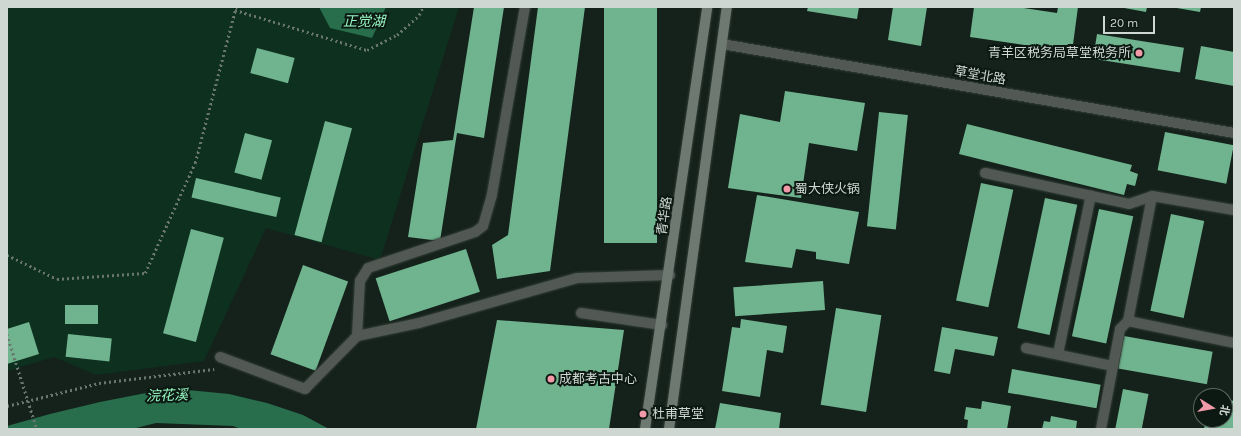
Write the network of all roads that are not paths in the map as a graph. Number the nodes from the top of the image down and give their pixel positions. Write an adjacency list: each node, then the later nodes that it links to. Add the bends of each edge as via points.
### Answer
1 (526, 7): 14 (street, via 492,194 483,226 475,232 368,268 360,281)
2 (707, 7): 10 (main road, 青华路)
3 (727, 7): 4 (main road)
4 (722, 44): 5 (street, 草堂北路); 21 (main road)
5 (1234, 133)
6 (985, 173): 7 (street)
7 (1091, 195): 8 (street, via 1129,204); 17 (street)
8 (1152, 196): 9 (street); 12 (street)
9 (1234, 210)
10 (670, 275): 13 (main road, 青华路); 14 (street, via 577,278 419,323)
11 (581, 313): 13 (street)
12 (1128, 321): 15 (street); 19 (street, via 1120,329)
13 (662, 326): 20 (main road, 青华路)
14 (357, 336): 18 (street, via 305,389)
15 (1234, 343)
16 (1026, 348): 17 (street)
17 (1058, 354): 19 (street)
18 (220, 357)
19 (1113, 366): 22 (street)
20 (646, 429)
21 (669, 429)
22 (1101, 429)

